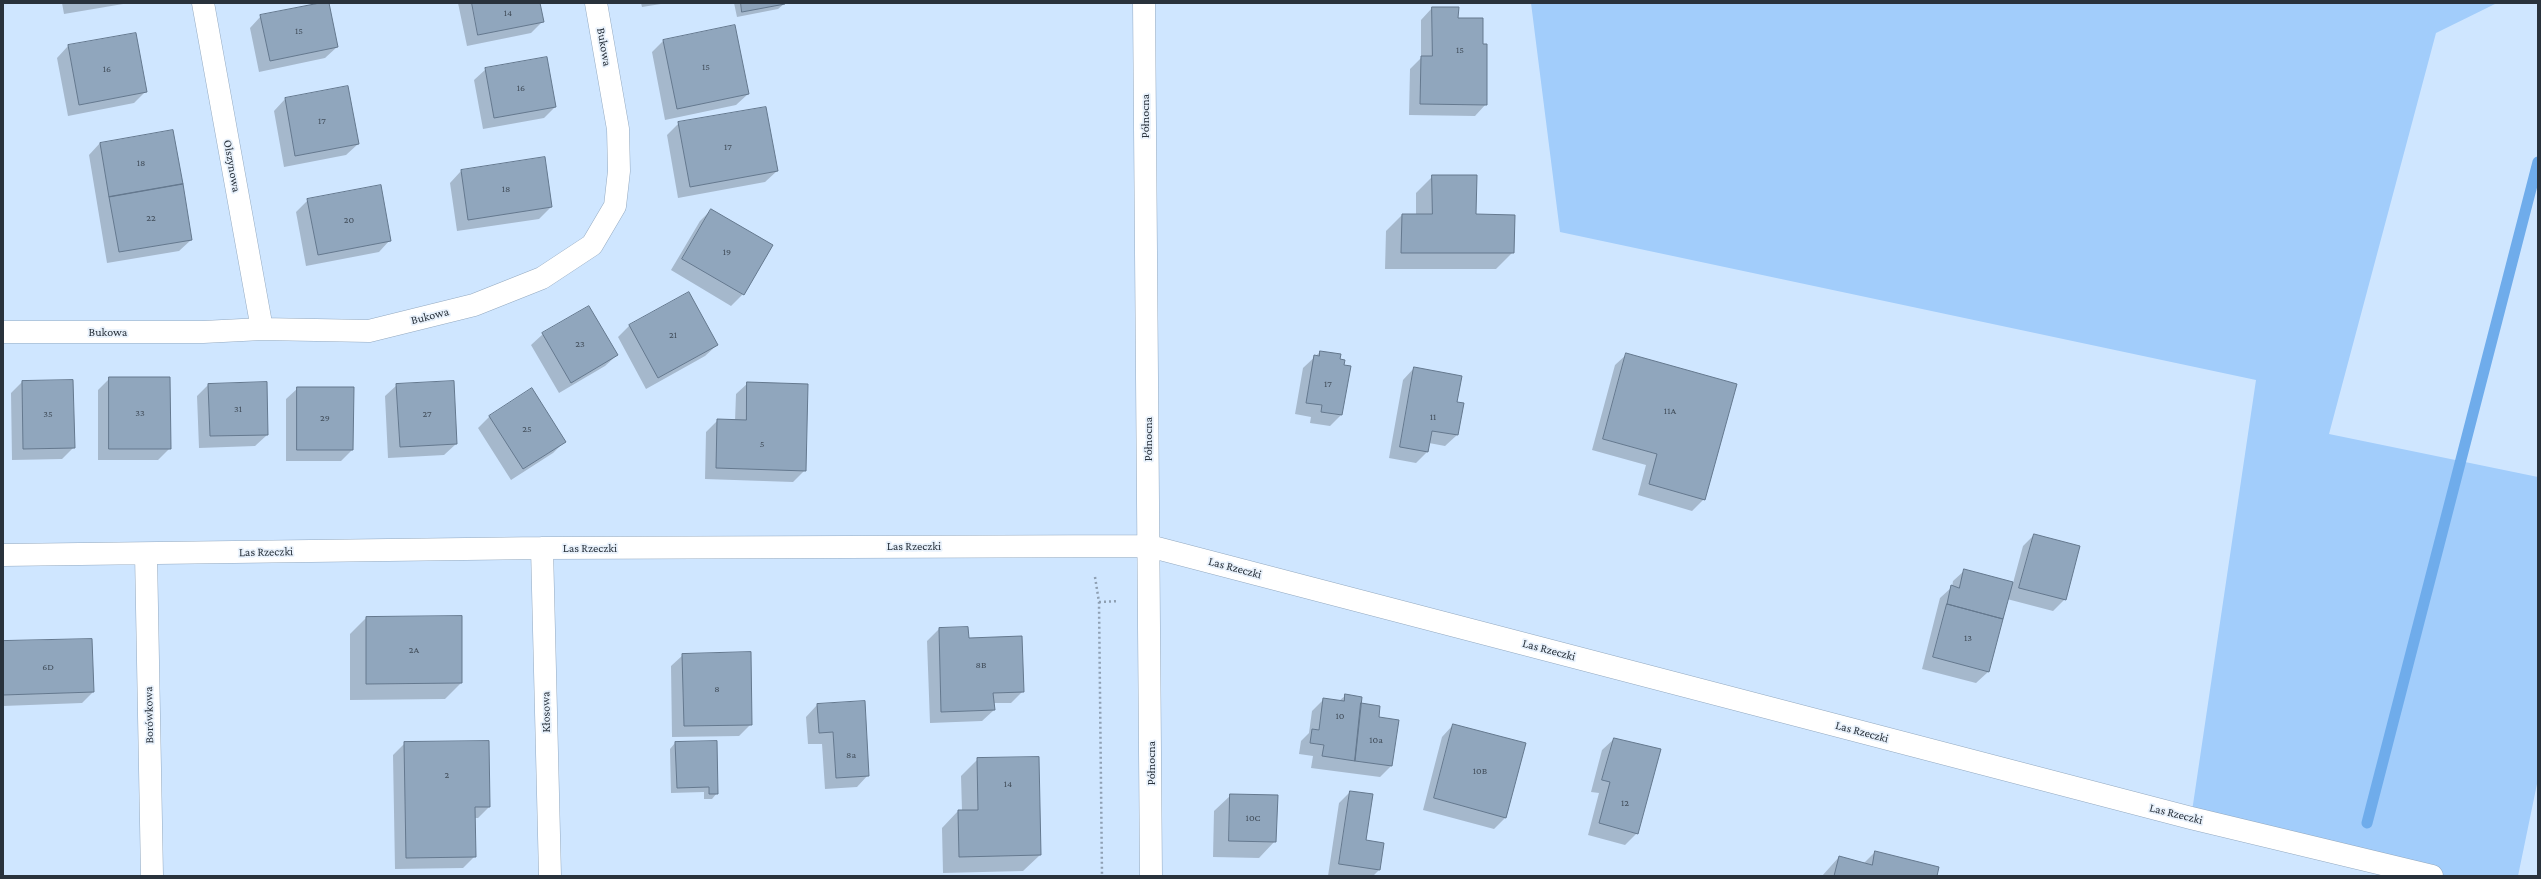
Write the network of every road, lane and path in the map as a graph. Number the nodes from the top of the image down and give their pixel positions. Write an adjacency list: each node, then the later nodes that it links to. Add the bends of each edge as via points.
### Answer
1 (203, 3): 4 (street, Olszynowa)
2 (596, 3): 4 (street, Bukowa, via 618,130 619,171 615,206 592,245 542,278 474,305 369,331)
3 (1144, 3): 6 (street, Północna)
4 (262, 329): 5 (street, Bukowa, via 202,332)
5 (3, 332)
6 (1149, 546): 7 (street, Las Rzeczki); 14 (street, Północna); 15 (street, Las Rzeczki, via 2191,818)
7 (542, 548): 8 (street, Las Rzeczki); 12 (street, Kłosowa)
8 (146, 554): 9 (street, Las Rzeczki); 11 (street, Borówkowa)
9 (3, 555)
10 (1094, 575): 13 (path, via 1100,602)
11 (152, 876)
12 (550, 876)
13 (1102, 876)
14 (1151, 876)
15 (2432, 876)

